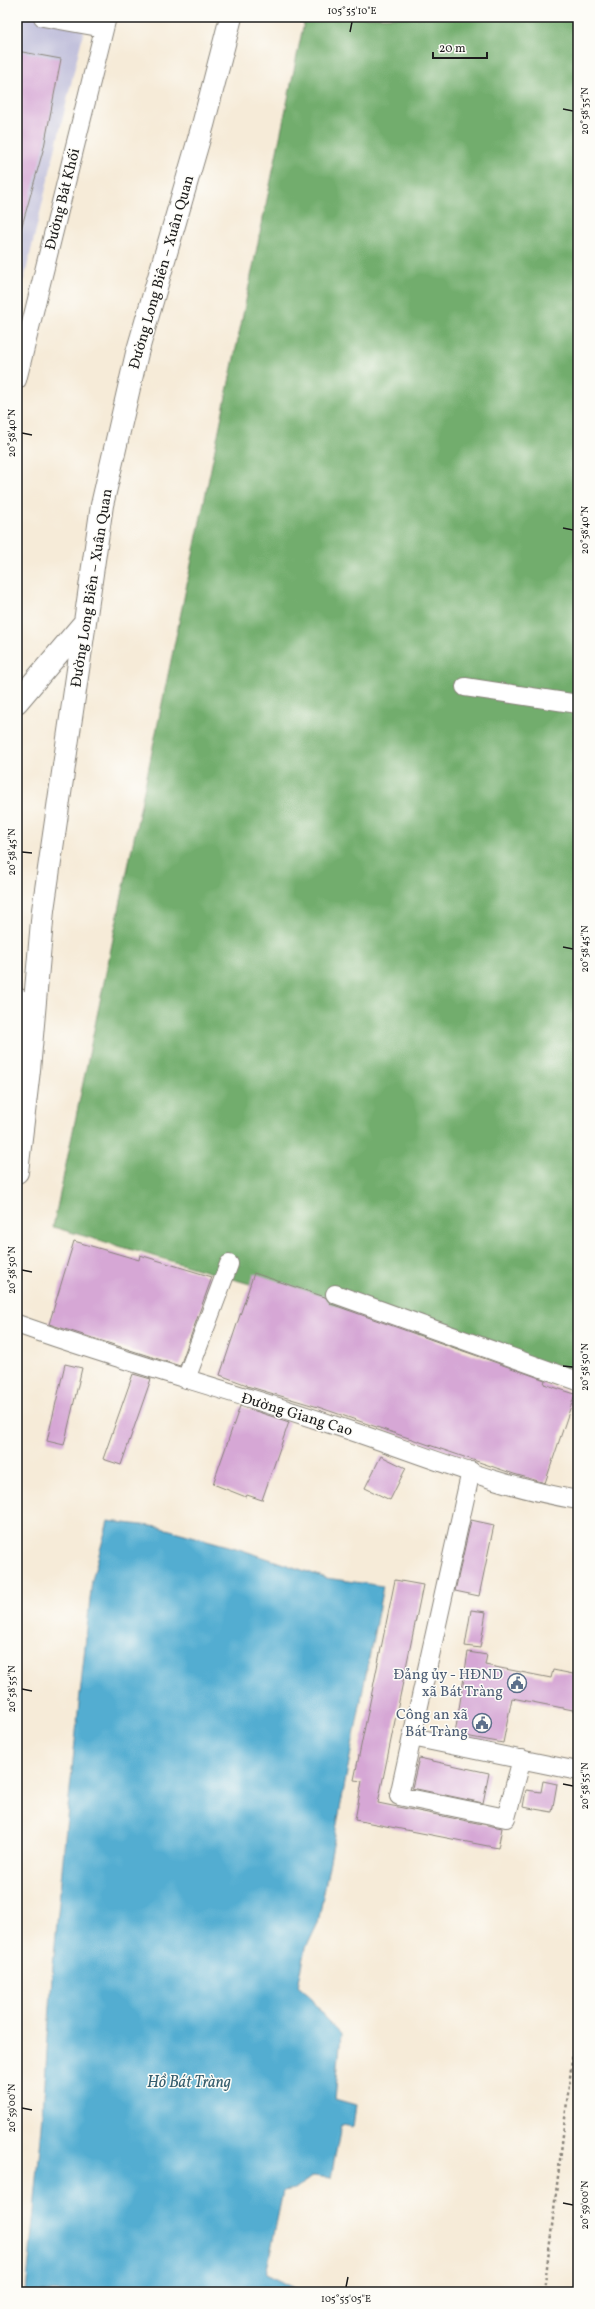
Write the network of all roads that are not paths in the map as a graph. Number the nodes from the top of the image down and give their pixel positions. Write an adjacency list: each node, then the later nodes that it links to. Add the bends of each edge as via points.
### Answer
1 (43, 17): 3 (street)
2 (231, 17): 6 (main road, Đường Long Biên – Xuân Quan, via 203,125 137,353 102,505)
3 (105, 22): 4 (street, Đường Bát Khối)
4 (20, 359): 5 (street, Đường Bát Khối)
5 (17, 380)
6 (85, 622): 8 (main road); 11 (main road, Đường Long Biên – Xuân Quan, via 43,910)
7 (465, 687): 9 (street)
8 (17, 702)
9 (578, 704)
10 (17, 999): 11 (main road)
11 (29, 1070): 12 (main road, Đường Long Biên – Xuân Quan)
12 (17, 1172)
13 (229, 1264): 16 (street)
14 (335, 1294): 17 (street)
15 (17, 1324): 16 (street, Đường Giang Cao)
16 (186, 1379): 18 (street, Đường Giang Cao, via 330,1423)
17 (578, 1381)
18 (471, 1472): 19 (street, Đường Giang Cao, via 544,1494); 20 (street)
19 (578, 1500)
20 (412, 1737): 21 (street); 21 (street, via 399,1796 506,1818)
21 (522, 1759): 22 (street)
22 (578, 1771)

